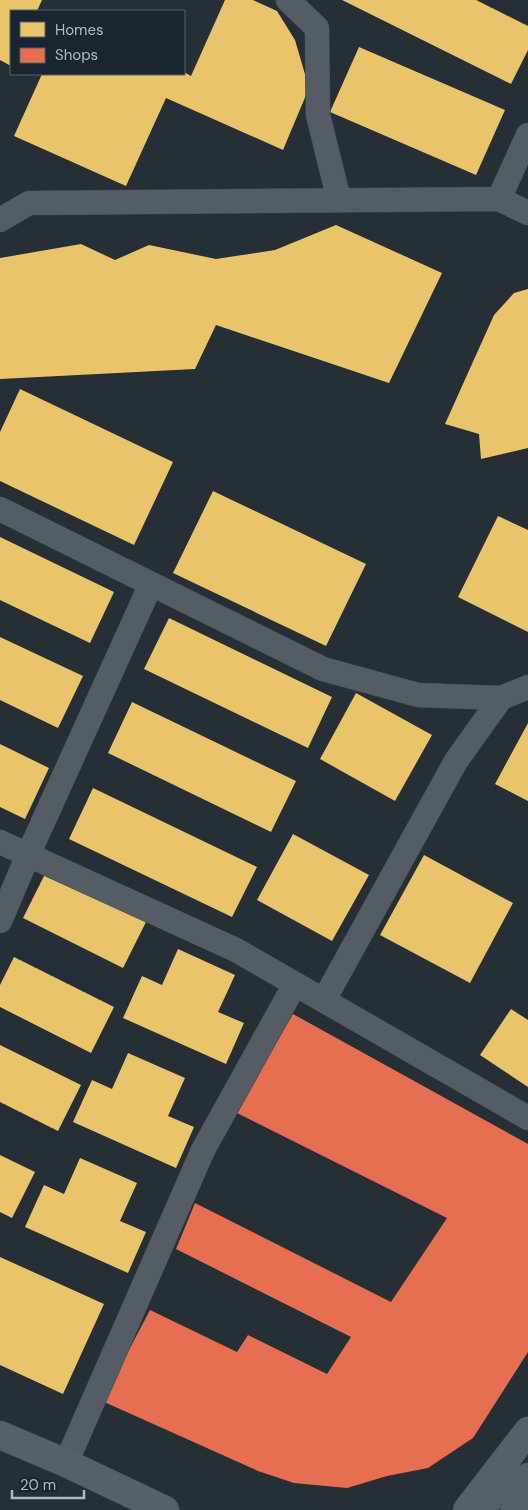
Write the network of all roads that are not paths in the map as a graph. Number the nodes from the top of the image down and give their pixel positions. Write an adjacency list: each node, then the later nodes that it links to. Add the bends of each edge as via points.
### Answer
1 (288, 0): 4 (street, via 318,28 318,115)
2 (528, 135): 3 (street)
3 (499, 199): 4 (street); 5 (street)
4 (339, 200): 6 (street, via 29,203)
5 (528, 213)
6 (0, 220)
7 (0, 509): 8 (street)
8 (151, 584): 10 (street, via 323,669 418,696); 12 (street)
9 (528, 687): 10 (street)
10 (501, 698): 15 (street, via 456,761)
11 (0, 842): 12 (street)
12 (28, 855): 13 (street); 14 (street, via 236,950)
13 (0, 921)
14 (295, 984): 15 (street); 19 (street, via 203,1150)
15 (324, 1000): 16 (street)
16 (528, 1118)
17 (528, 1431): 23 (main road)
18 (0, 1435): 19 (main road)
19 (66, 1464): 22 (main road)
20 (528, 1476): 23 (main road)
21 (528, 1494): 24 (main road)
22 (165, 1510)
23 (468, 1510)
24 (515, 1510)

